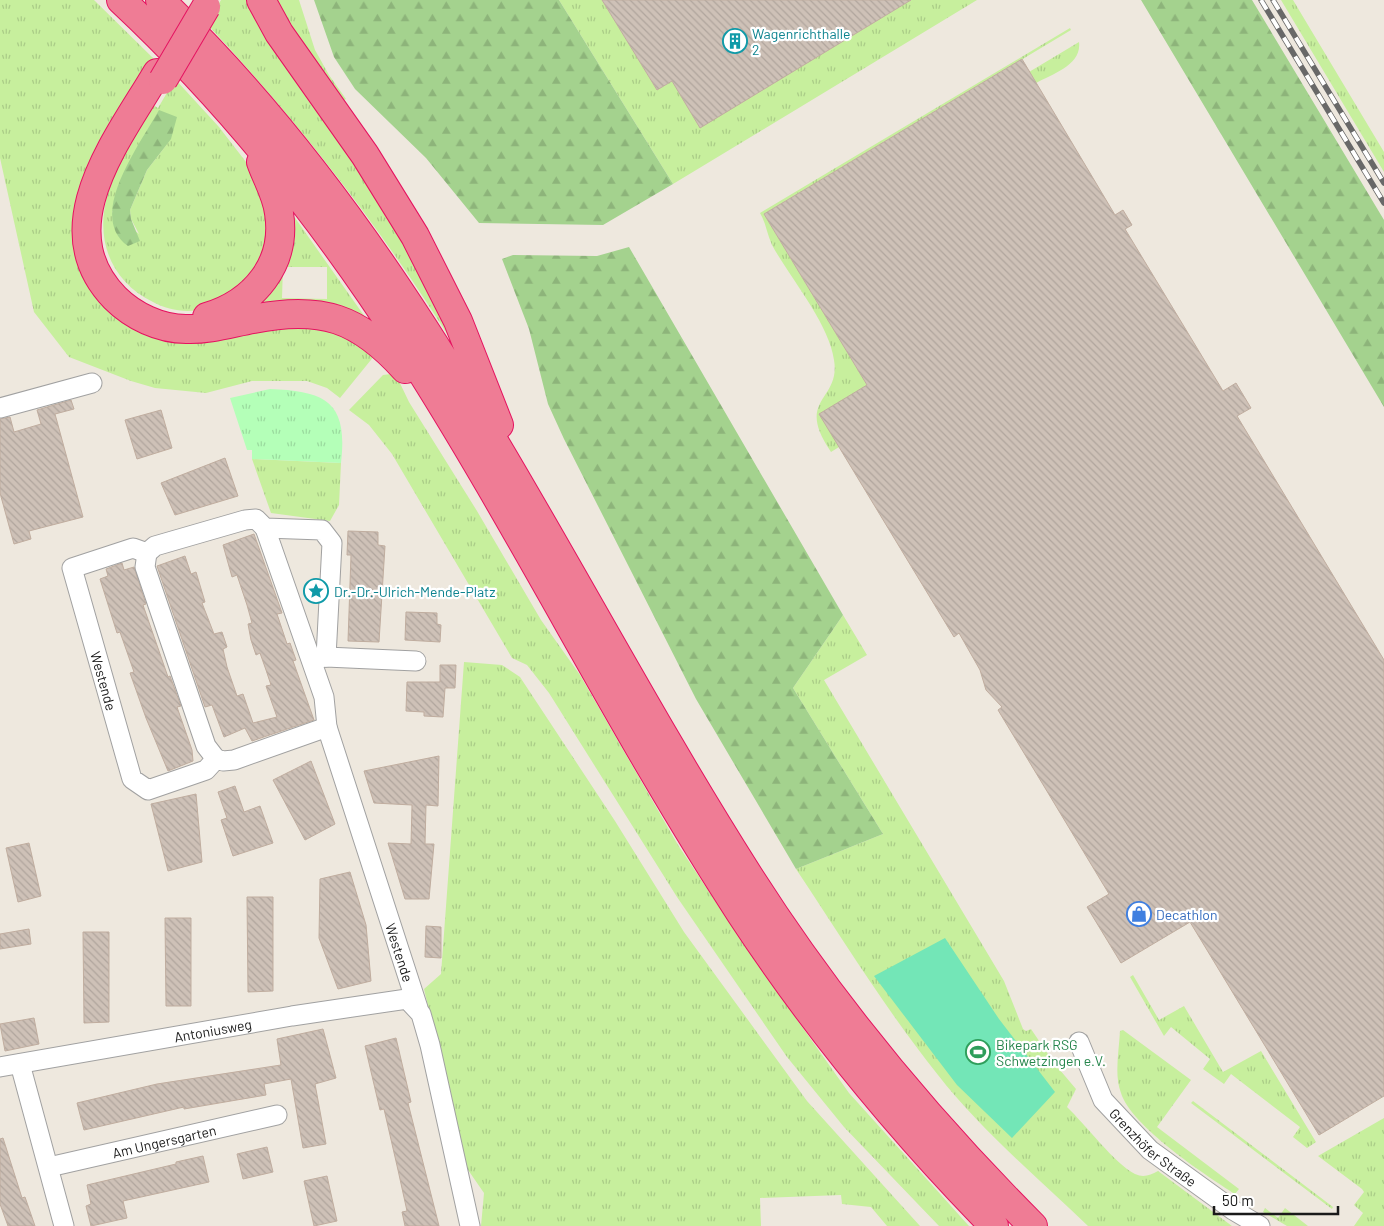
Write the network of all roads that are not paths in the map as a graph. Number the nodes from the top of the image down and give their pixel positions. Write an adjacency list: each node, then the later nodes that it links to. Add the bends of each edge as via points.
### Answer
1 (122, 0): 6 (highway)
2 (160, 0): 10 (highway, via 246,89 322,181 431,336)
3 (261, 0): 10 (highway, via 279,33 365,155 415,236 458,321 494,407)
4 (204, 2): 5 (highway)
5 (160, 76): 6 (highway, via 103,190 99,208 98,244 104,263 114,281 132,299 170,316 206,317 226,311 243,300 268,276 279,242 279,213); 9 (highway, via 98,174 89,200 86,222 90,253 98,274 112,295 133,312 170,328 198,329 294,313 348,323 382,344)
6 (252, 137): 9 (highway, via 303,200 368,291)
7 (92, 383): 8 (street)
8 (0, 408)
9 (452, 423): 25 (highway, via 629,730 742,915 863,1081)
10 (512, 468): 26 (highway, via 646,706 782,926 888,1068 946,1136)
11 (265, 528): 12 (street, Westende, via 256,519 244,520 155,546); 13 (street, Westende); 13 (street, Westende, via 322,530 332,542)
12 (147, 553): 16 (street, via 145,567 206,746); 16 (street, Westende, via 133,548 72,568 132,779 148,790 206,770)
13 (319, 659): 14 (street); 15 (street, Westende)
14 (416, 661)
15 (327, 727): 16 (street, via 234,760); 17 (street, Westende)
16 (216, 759)
17 (419, 1011): 19 (street, Antoniusweg, via 407,999 390,1000); 24 (street, Westende, via 430,1044)
18 (1079, 1042): 27 (street, Grenzhöfer Straße, via 1103,1100 1150,1150)
19 (20, 1064): 20 (street, Antoniusweg); 22 (street)
20 (0, 1067)
21 (277, 1116): 22 (street, Am Ungersgarten)
22 (49, 1166): 23 (street)
23 (64, 1226)
24 (470, 1226)
25 (994, 1226)
26 (1033, 1226)
27 (1260, 1226)

